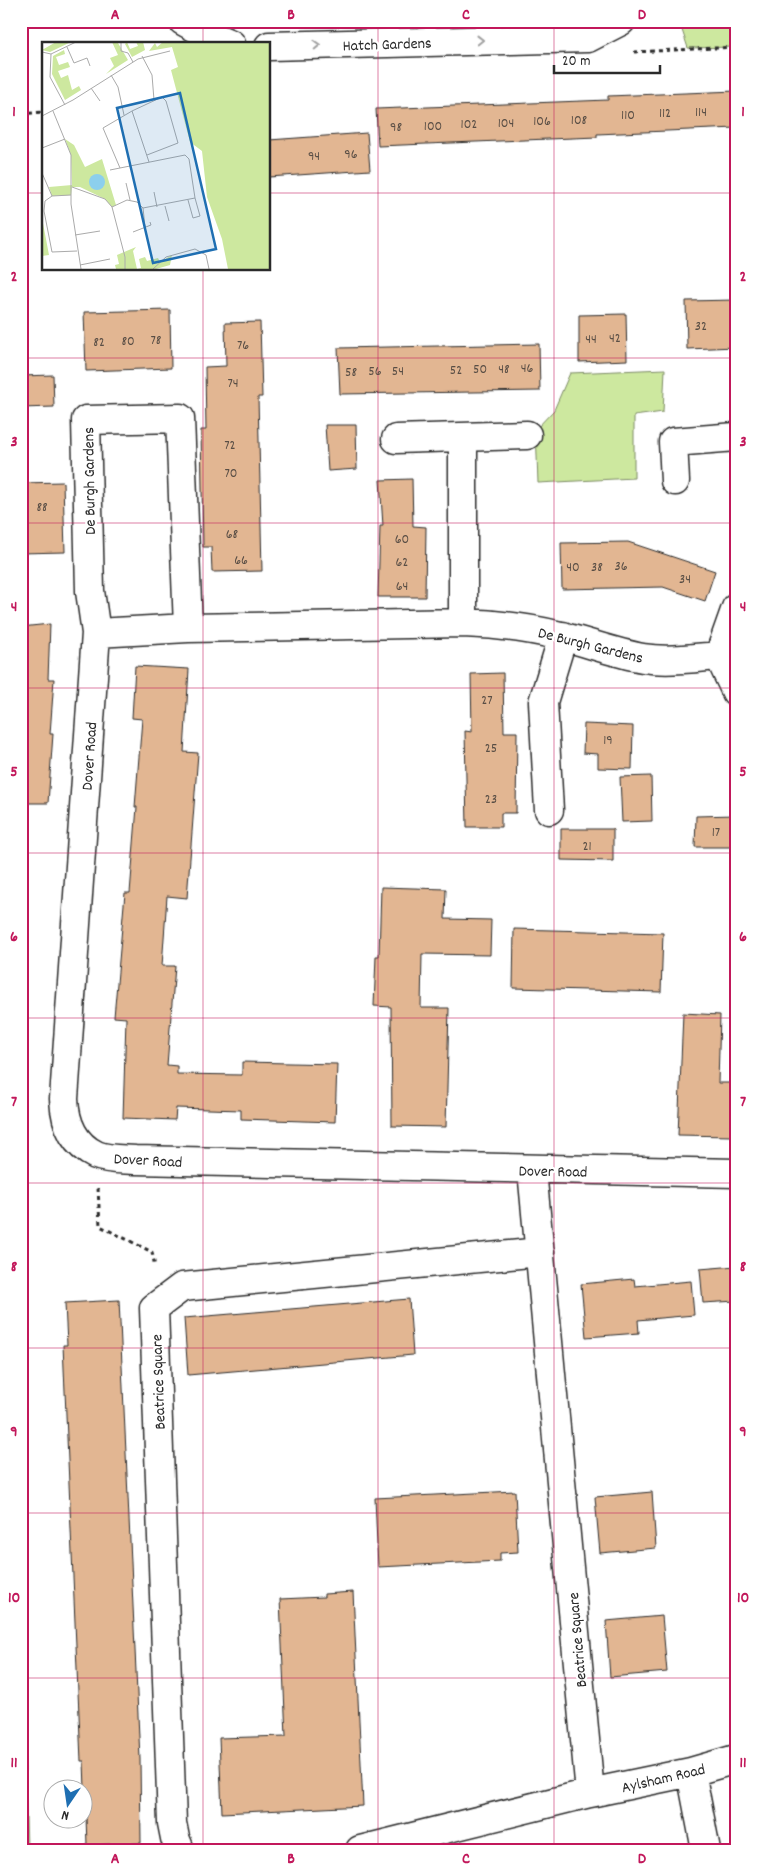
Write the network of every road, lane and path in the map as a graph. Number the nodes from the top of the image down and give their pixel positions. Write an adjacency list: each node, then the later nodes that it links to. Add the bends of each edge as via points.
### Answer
1 (182, 21): 4 (street)
2 (621, 21): 3 (street, Hatch Gardens)
3 (588, 38): 5 (street, Hatch Gardens, one-way to 3); 6 (path, via 608,54)
4 (226, 42)
5 (270, 46)
6 (736, 47)
7 (42, 112): 8 (path)
8 (21, 114)
9 (527, 435): 10 (street)
10 (463, 437): 12 (street); 15 (street)
11 (736, 437): 13 (street, via 673,442)
12 (396, 439)
13 (675, 481)
14 (736, 608): 19 (street)
15 (463, 623): 16 (street, De Burgh Gardens); 18 (street, De Burgh Gardens, via 520,626)
16 (188, 628): 17 (street, De Burgh Gardens); 17 (street, De Burgh Gardens, via 180,418 86,420 90,591)
17 (96, 633): 22 (street, Dover Road, via 64,1099 70,1130)
18 (563, 636): 19 (street, De Burgh Gardens, via 644,658); 21 (street, via 543,702)
19 (719, 656): 20 (street)
20 (736, 692)
21 (549, 810)
22 (96, 1155): 23 (street, Dover Road, via 135,1160); 26 (path, via 100,1226 152,1252)
23 (532, 1170): 24 (street, Dover Road); 25 (street, Beatrice Square)
24 (736, 1173)
25 (540, 1252): 26 (street, via 182,1287); 29 (street, Beatrice Square)
26 (162, 1302): 30 (street, Beatrice Square, via 154,1308 154,1318 172,1823)
27 (736, 1759): 28 (street, Aylsham Road)
28 (691, 1772): 29 (street, Aylsham Road); 32 (street)
29 (590, 1793): 31 (street)
30 (180, 1850)
31 (360, 1850)
32 (706, 1850)

